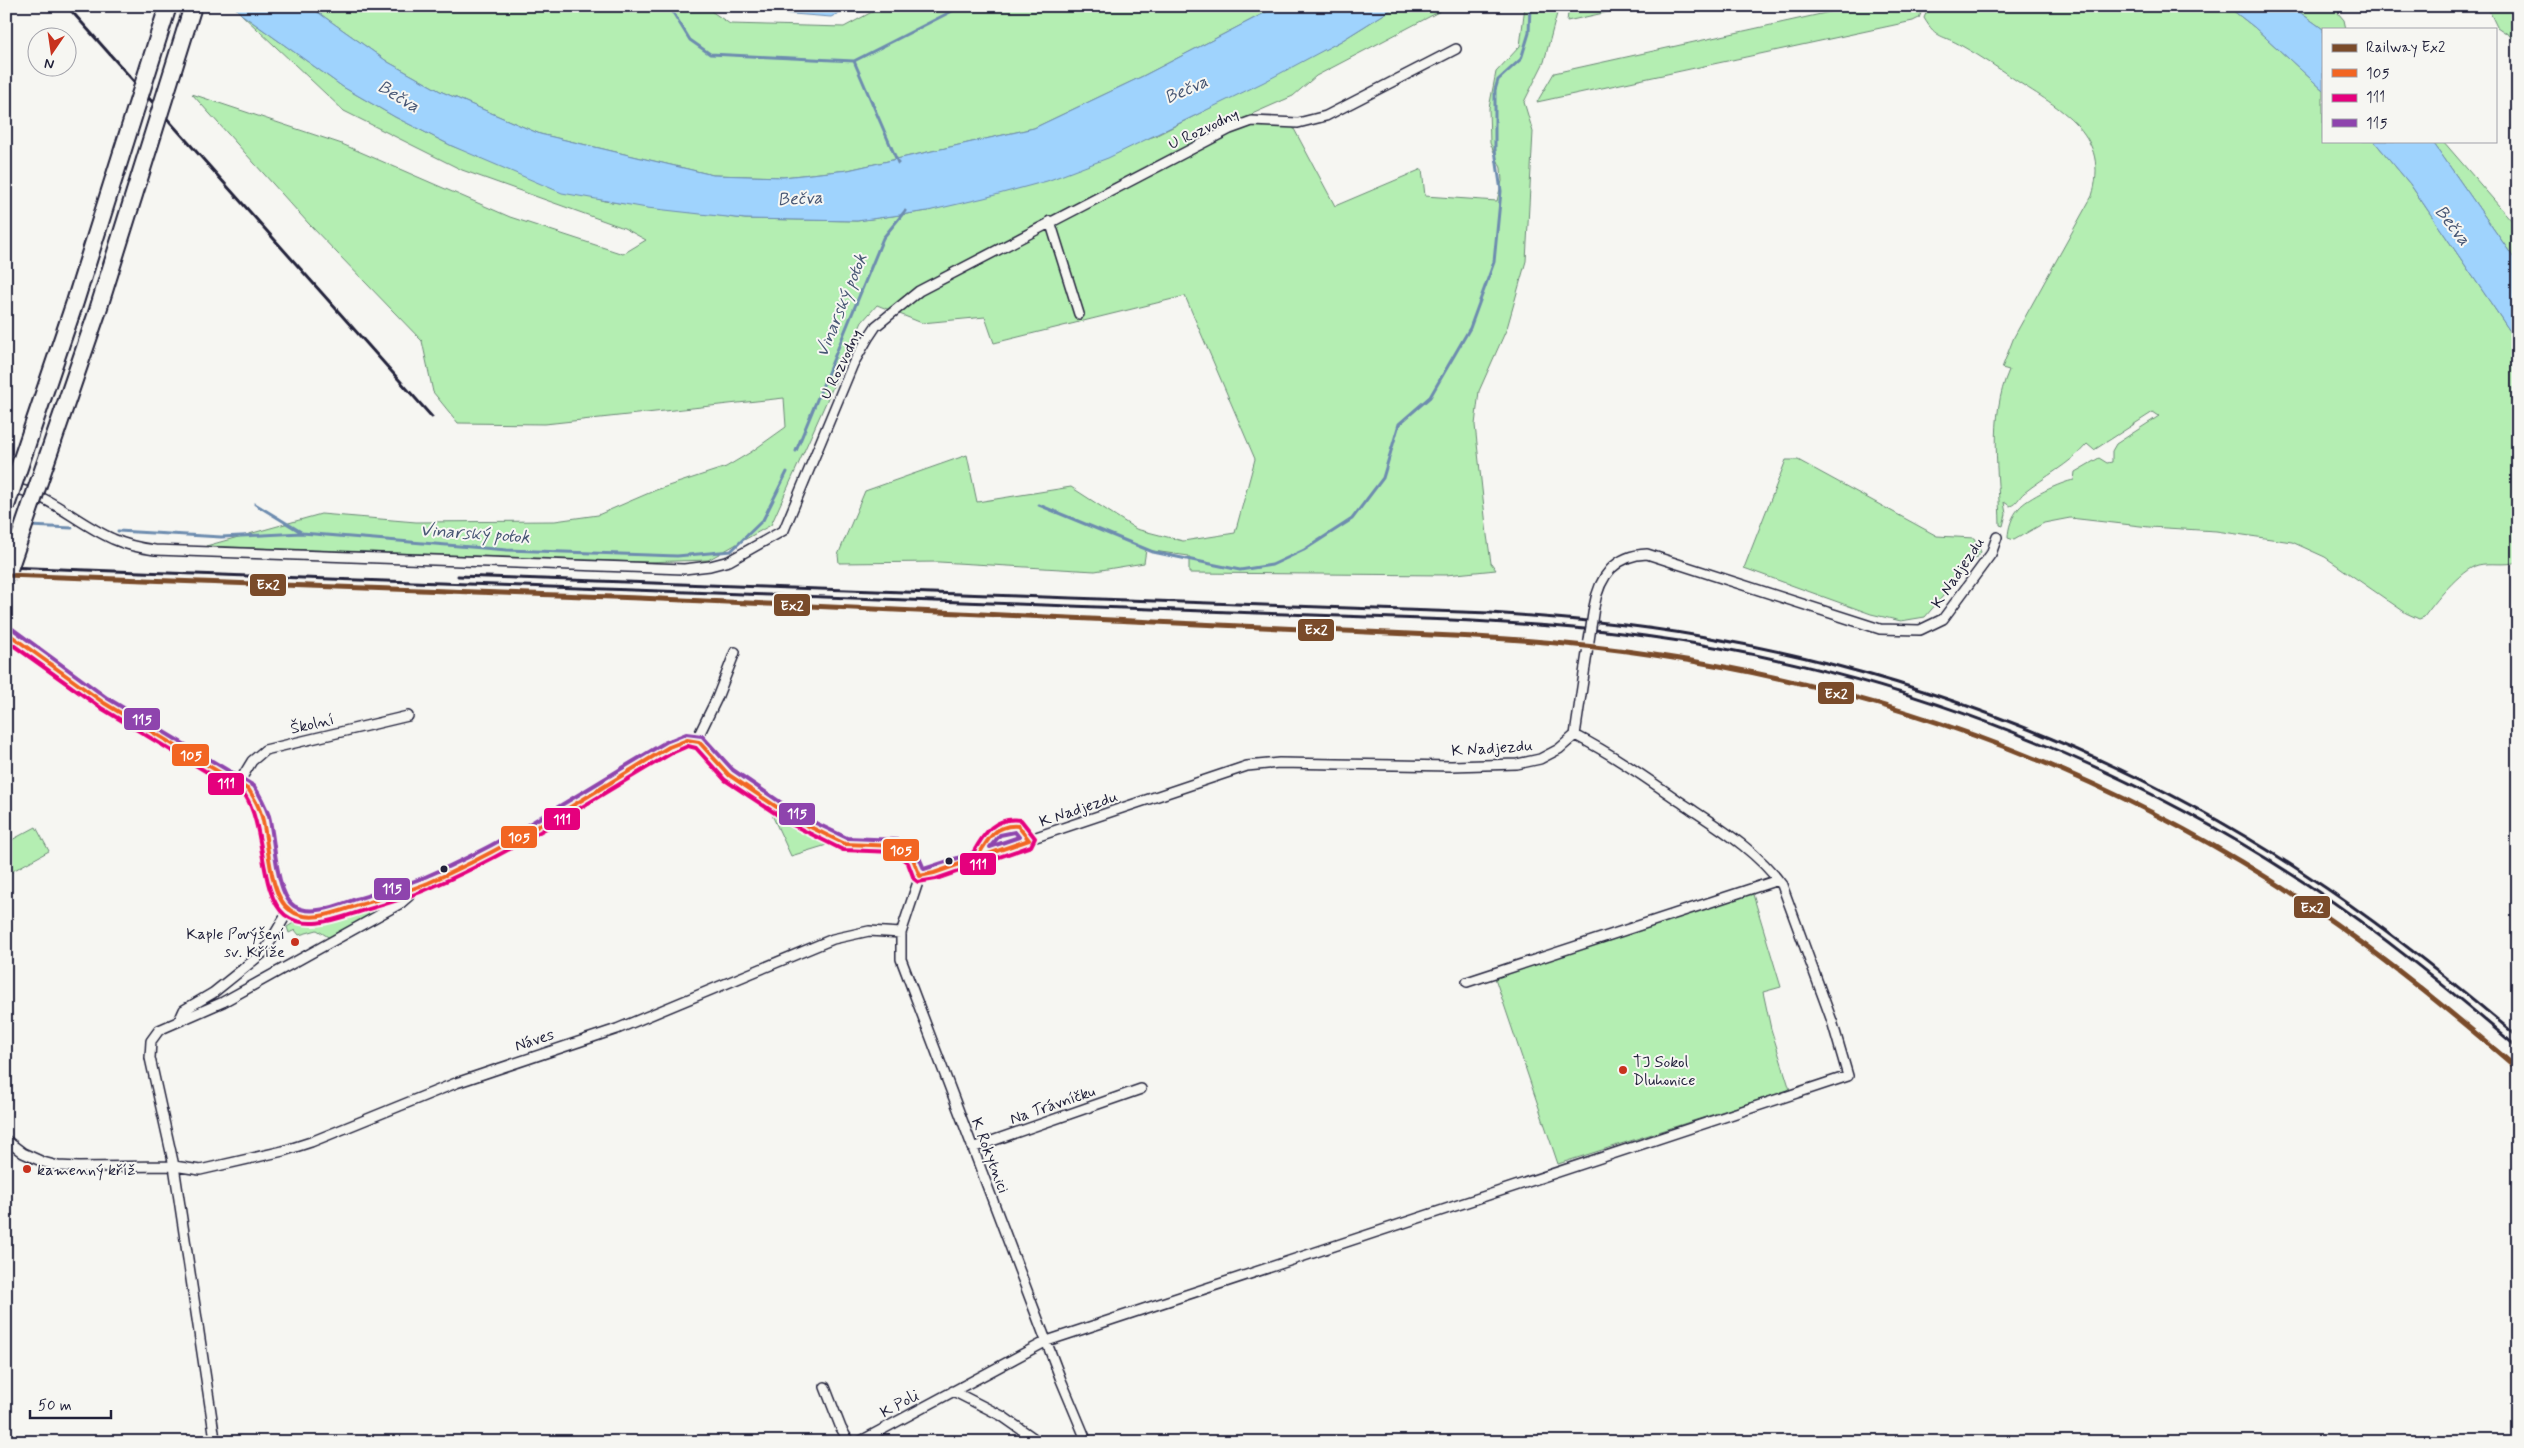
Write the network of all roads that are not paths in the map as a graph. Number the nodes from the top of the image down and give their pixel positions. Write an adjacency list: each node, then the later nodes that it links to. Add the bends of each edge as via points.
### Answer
1 (168, 6): 7 (highway, bridge, via 78,293)
2 (192, 6): 9 (highway, bridge, via 98,310)
3 (1456, 48): 4 (street, U Rozvodny, via 1326,116 1298,123 1259,121 1239,125)
4 (1050, 221): 5 (street); 6 (street, U Rozvodny, via 919,291 876,326 853,364 784,530 729,560 710,566 684,569 150,549 113,539 45,498)
5 (1079, 314)
6 (6, 486)
7 (6, 506)
8 (1997, 538): 13 (street, K Nadjezdu, bridge, via 1991,554 1943,619 1920,630 1880,629 1647,554 1629,557 1609,570 1598,586)
9 (6, 578)
10 (6, 632): 15 (street, via 154,735)
11 (735, 652): 14 (street)
12 (408, 716): 15 (street, Školní, via 265,750 252,761)
13 (1575, 735): 16 (street, K Nadjezdu, via 1550,755 1517,764 1279,763 1247,766); 19 (street, via 1624,762 1740,843 1762,860)
14 (696, 741): 18 (street, via 735,780 796,820 845,844 896,846 913,859); 20 (street, via 687,740 669,747 490,852)
15 (238, 784): 21 (street, via 253,795 259,807 280,897)
16 (1030, 840): 17 (street, K Nadjezdu); 17 (street, via 1018,826 1007,824 988,838)
17 (977, 858): 18 (street, K Nadjezdu)
18 (920, 876): 22 (street, K Rokytnici)
19 (1778, 880): 23 (street); 29 (street, K Poli, via 1832,1021 1848,1076)
20 (412, 888): 21 (street, via 321,915 302,915); 24 (street, via 401,903 223,1002)
21 (289, 910): 24 (street, via 264,952 213,993 184,1010)
22 (901, 933): 27 (street, K Rokytnici, via 899,952 904,969); 28 (street, Náves, via 869,931 833,939 617,1029 456,1083 296,1147 200,1170)
23 (1467, 982)
24 (179, 1021): 28 (street, via 156,1033 149,1052)
25 (1141, 1089): 27 (street, Na Trávníčku)
26 (6, 1140): 28 (street, Náves, via 23,1153 58,1166)
27 (972, 1148): 29 (street, K Rokytnici)
28 (174, 1166): 32 (street)
29 (1047, 1341): 31 (street, K Poli); 36 (street, K Rokytnici)
30 (825, 1386): 33 (street)
31 (953, 1391): 34 (street, K Poli); 35 (street, via 1002,1416)
32 (215, 1439)
33 (849, 1442)
34 (859, 1442)
35 (1039, 1442)
36 (1087, 1442)

